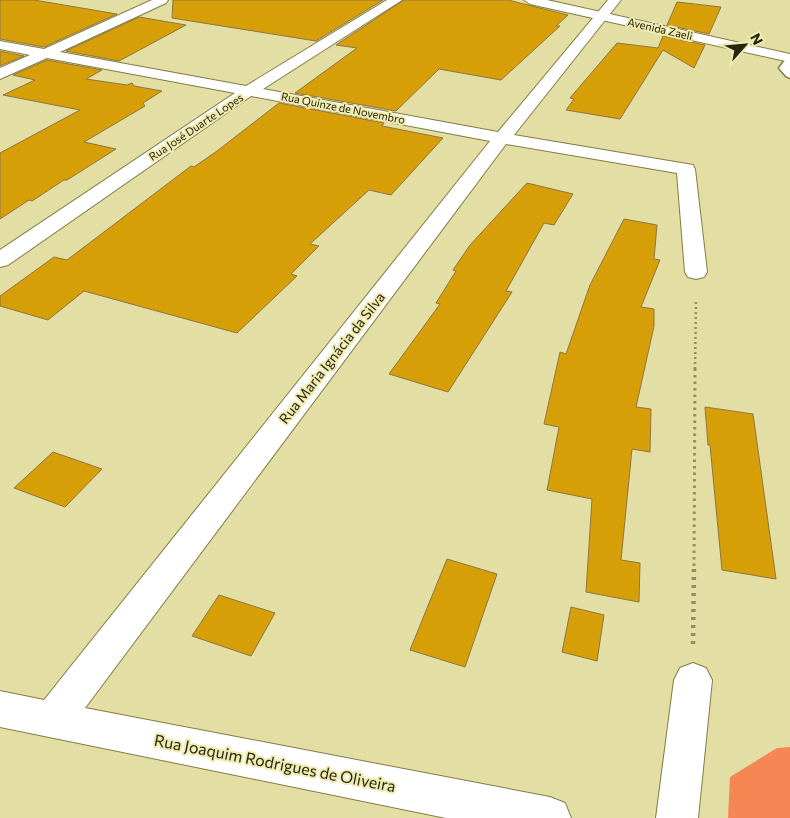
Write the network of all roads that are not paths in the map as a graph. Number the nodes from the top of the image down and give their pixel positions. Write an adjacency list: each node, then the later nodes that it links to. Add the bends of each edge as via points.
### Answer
1 (162, 0): 8 (street)
2 (396, 0): 12 (street, Rua José Duarte Lopes)
3 (530, 0): 5 (street, Avenida Zaeli)
4 (578, 0): 5 (street, Avenida Zaeli)
5 (608, 7): 7 (street, Avenida Zaeli); 9 (street, Avenida Zaeli); 13 (street, Rua Maria Ignácia da Silva)
6 (0, 46): 8 (street, Rua Quinze de Novembro)
7 (790, 46)
8 (46, 53): 10 (street); 12 (street, Rua Quinze de Novembro)
9 (790, 59): 11 (lane, via 785,68)
10 (0, 74)
11 (790, 74)
12 (250, 90): 13 (street, Rua Quinze de Novembro); 14 (street, Rua José Duarte Lopes)
13 (502, 138): 15 (street, Rua Quinze de Novembro, via 686,169); 18 (street, Rua Maria Ignácia da Silva)
14 (0, 260)
15 (696, 272)
16 (693, 680): 20 (street)
17 (0, 709): 18 (street, Rua Joaquim Rodrigues de Oliveira)
18 (53, 719): 19 (street, Rua Joaquim Rodrigues de Oliveira)
19 (550, 818)
20 (677, 818)

